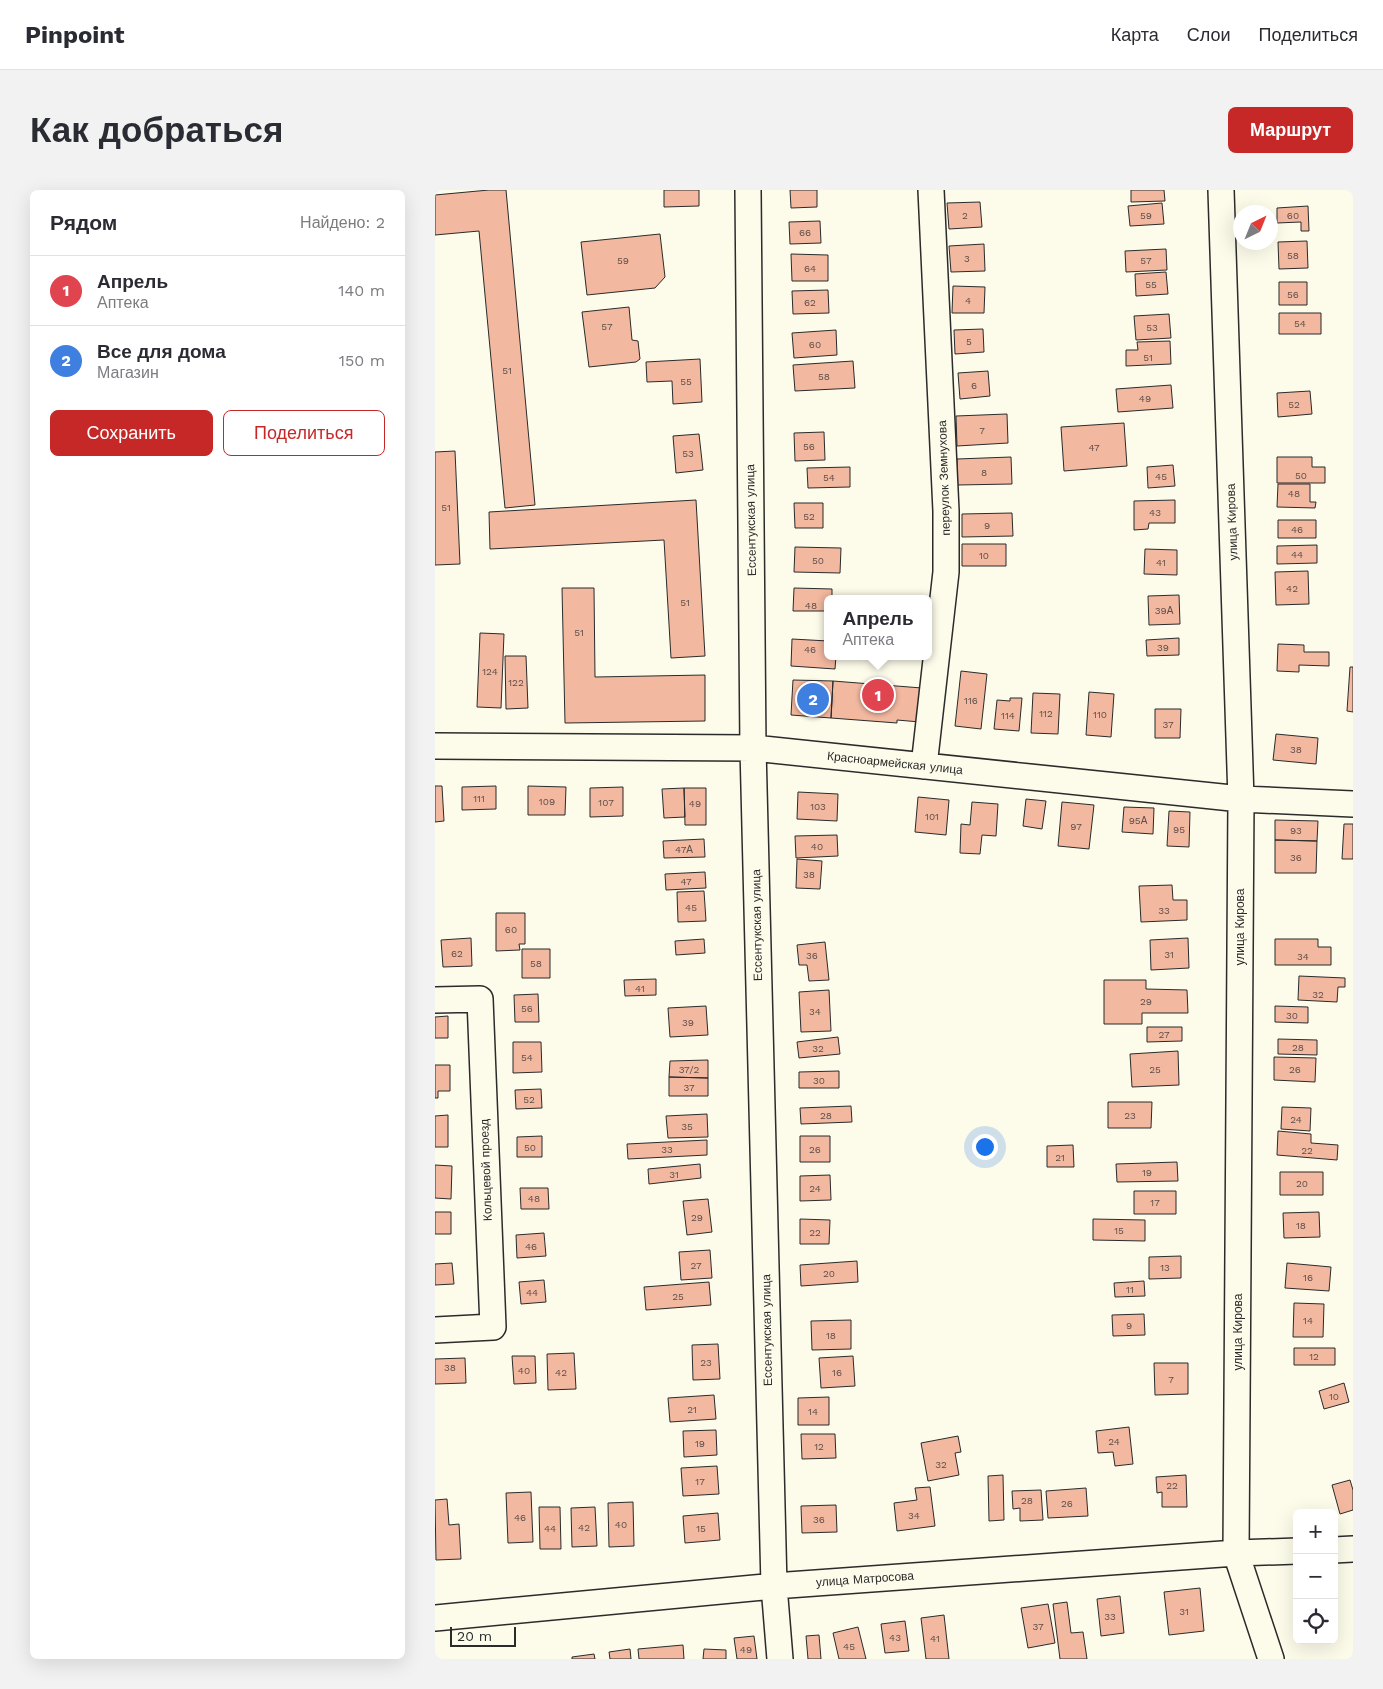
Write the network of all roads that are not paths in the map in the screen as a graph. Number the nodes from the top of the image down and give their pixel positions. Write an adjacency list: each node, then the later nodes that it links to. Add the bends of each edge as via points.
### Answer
1 (747, 190): 5 (street, Ессентукская улица)
2 (931, 190): 6 (street, переулок Земнухова, via 947,511 946,572)
3 (1221, 190): 7 (street, улица Кирова)
4 (435, 746): 5 (street, Красноармейская улица)
5 (753, 748): 6 (street, Красноармейская улица); 15 (street, Ессентукская улица)
6 (924, 766): 7 (street, Красноармейская улица)
7 (1241, 799): 8 (street, Красноармейская улица); 14 (street, улица Кирова)
8 (1353, 804)
9 (435, 1000): 10 (street, Кольцевой проезд, via 480,999 493,1327)
10 (435, 1330)
11 (1353, 1549): 12 (street)
12 (1338, 1550)
13 (1293, 1551): 14 (street, улица Матросова)
14 (1236, 1553): 15 (street, улица Матросова); 18 (street, улица Кирова)
15 (774, 1586): 16 (street, улица Матросова); 17 (street, Ессентукская улица)
16 (435, 1618)
17 (780, 1659)
18 (1271, 1659)

